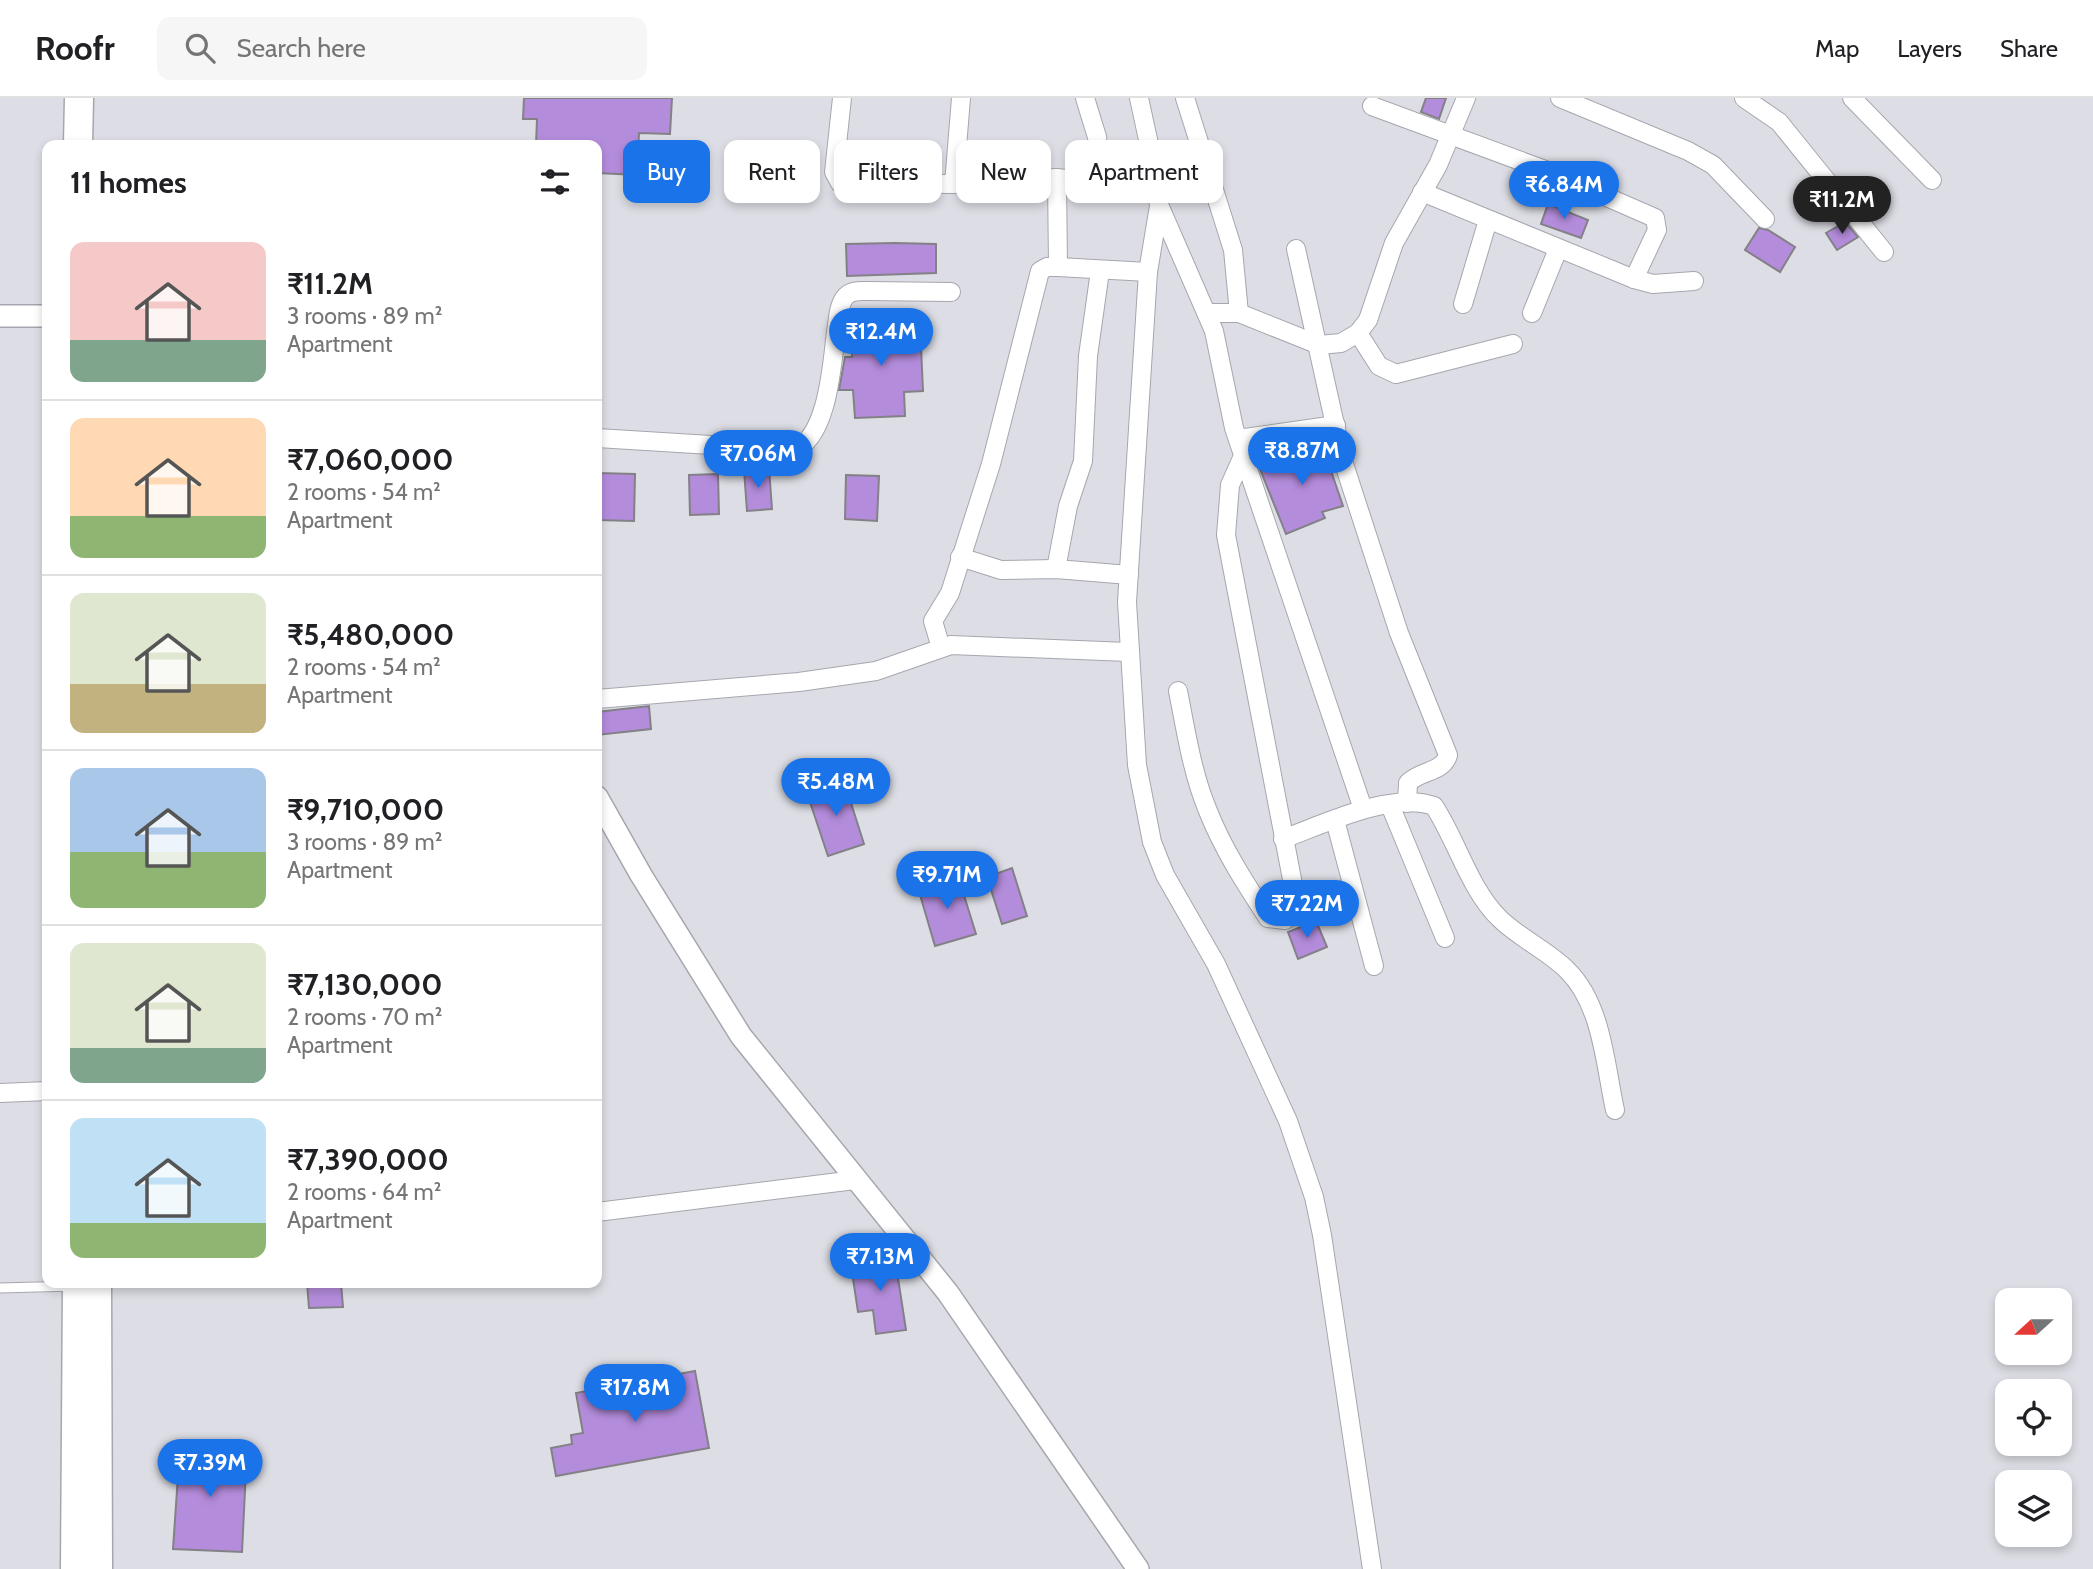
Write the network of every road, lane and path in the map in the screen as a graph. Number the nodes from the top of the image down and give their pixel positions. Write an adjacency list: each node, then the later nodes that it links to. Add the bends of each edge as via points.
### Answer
1 (79, 98): 13 (main road)
2 (842, 98): 19 (street, via 834,172 840,183)
3 (961, 98): 19 (street)
4 (1085, 98): 14 (street)
5 (1139, 98): 15 (street)
6 (1185, 98): 36 (street, via 1233,250)
7 (1466, 98): 12 (street)
8 (1560, 98): 23 (street, via 1705,160 1731,180)
9 (1744, 98): 27 (street, via 1779,122)
10 (1852, 98): 18 (street)
11 (1372, 106): 12 (street)
12 (1451, 135): 20 (street); 31 (street, via 1655,218 1657,230)
13 (78, 140)
14 (1097, 140)
15 (1148, 140)
16 (1057, 178): 17 (street); 19 (street); 28 (street)
17 (1065, 178)
18 (1932, 180)
19 (954, 184)
20 (1422, 192): 24 (street); 40 (street, via 1394,243 1368,320)
21 (1159, 203): 22 (street)
22 (1159, 206): 30 (street); 35 (street)
23 (1765, 219)
24 (1488, 220): 26 (street); 34 (street)
25 (1296, 249): 42 (street)
26 (1558, 249): 31 (street); 37 (street)
27 (1884, 252)
28 (1053, 267): 29 (street); 46 (street, via 1042,268 1037,281 991,464)
29 (1100, 271): 30 (street); 47 (street, via 1088,356 1083,461 1068,506)
30 (1148, 272): 48 (street)
31 (1634, 279): 32 (street, via 1653,284)
32 (1694, 281)
33 (951, 292): 44 (street, via 854,291 846,296 839,312 824,406 804,446 794,450)
34 (1463, 304)
35 (1207, 313): 36 (street); 45 (street)
36 (1239, 313): 42 (street)
37 (1532, 313)
38 (0, 316): 39 (street)
39 (42, 316)
40 (1359, 333): 41 (street, via 1379,366 1396,374); 42 (street, via 1342,343)
41 (1513, 344)
42 (1319, 345): 43 (street)
43 (1336, 425): 45 (street); 53 (street, via 1343,461 1399,633 1448,755 1440,767 1408,783)
44 (602, 438)
45 (1240, 448): 55 (street); 57 (street, via 1230,485 1226,535)
46 (960, 556): 47 (street, via 1001,570); 49 (street, via 950,593 935,616)
47 (1056, 569): 48 (street)
48 (1129, 575): 50 (street)
49 (936, 637): 50 (street, via 968,645); 52 (street, via 876,671)
50 (1128, 652): 72 (street, via 1137,765 1152,842 1165,876 1216,964 1288,1121 1314,1197)
51 (1178, 691): 57 (street, via 1207,809 1231,860 1268,918 1275,921 1285,920 1295,911)
52 (602, 699)
53 (1398, 804): 55 (street); 58 (street); 62 (street, via 1434,806 1499,918 1566,968 1580,985 1590,1002)
54 (602, 806): 63 (street, via 741,1036)
55 (1363, 809): 56 (street)
56 (1335, 820): 57 (street); 59 (street)
57 (1283, 839)
58 (1445, 938)
59 (1374, 966)
60 (42, 1091): 61 (street)
61 (0, 1093)
62 (1615, 1110)
63 (855, 1180): 64 (street); 71 (street, via 948,1293)
64 (602, 1211)
65 (42, 1286): 66 (lane)
66 (0, 1288)
67 (84, 1288): 69 (main road)
68 (84, 1288): 70 (main road)
69 (75, 1569)
70 (98, 1569)
71 (1138, 1569)
72 (1372, 1569)

